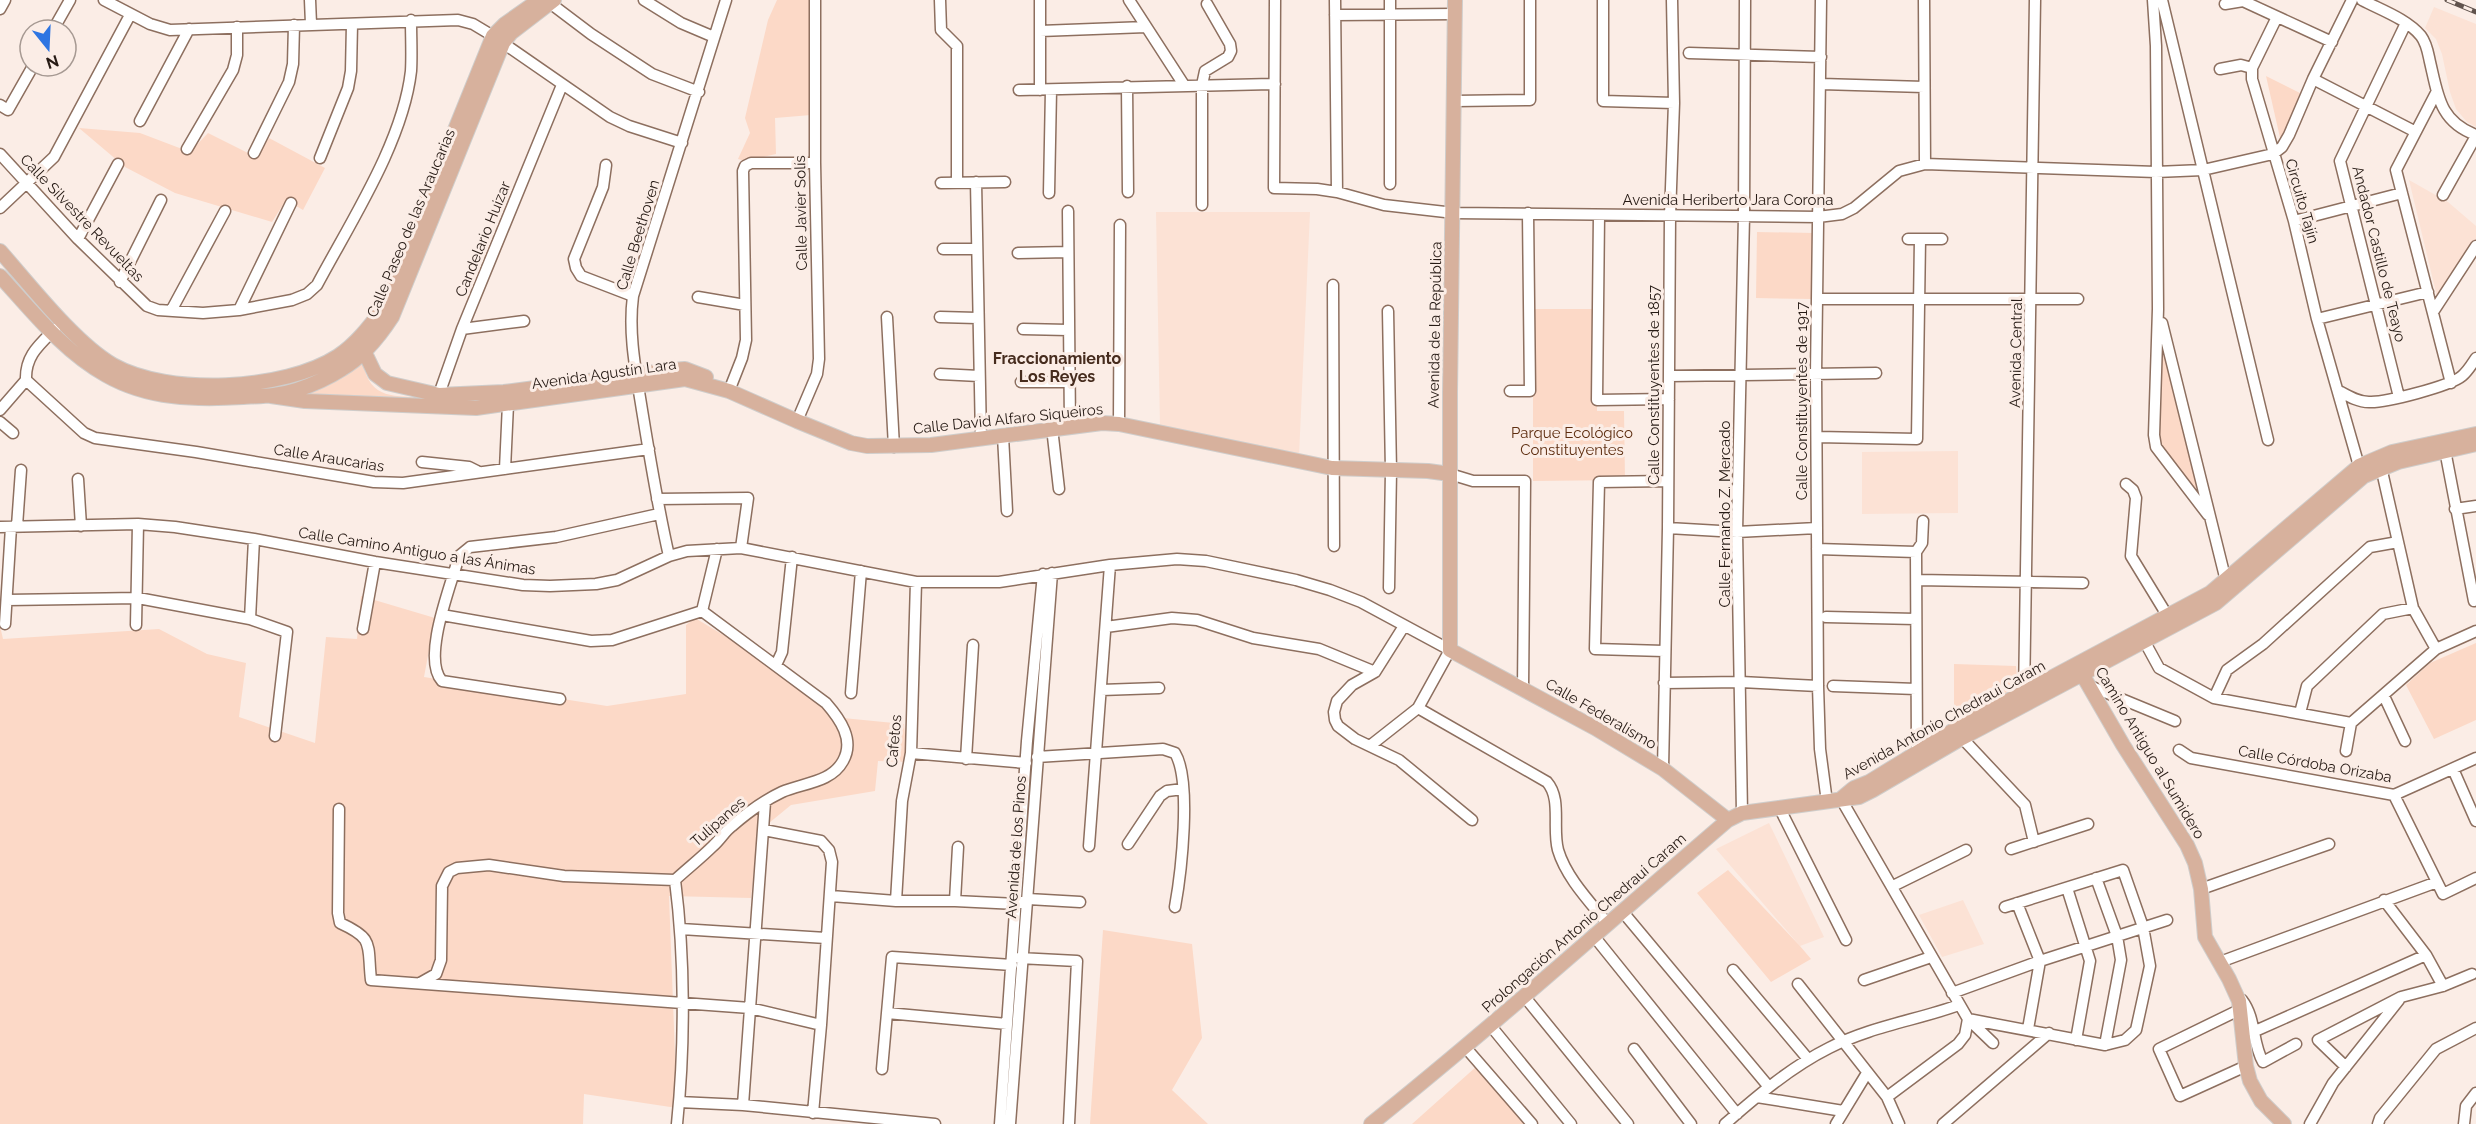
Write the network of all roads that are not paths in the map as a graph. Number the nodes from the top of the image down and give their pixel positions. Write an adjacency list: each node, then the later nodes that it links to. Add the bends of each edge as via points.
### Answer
1 (5, 0): 29 (street)
2 (70, 0): 34 (street)
3 (310, 0): 37 (street)
4 (644, 0): 44 (street, via 681,23)
5 (726, 0): 44 (street, Calle Beethoven)
6 (815, 0): 80 (street, Calle Javier Solís)
7 (940, 0): 91 (street, via 941,30 957,46)
8 (1040, 0): 43 (street)
9 (1129, 0): 41 (street)
10 (1275, 0): 56 (street)
11 (1335, 0): 32 (street)
12 (1390, 0): 30 (street)
13 (1530, 0): 67 (street, via 1530,100)
14 (1603, 0): 68 (street, via 1603,101)
15 (1672, 0): 68 (street, Calle Constituyentes de 1857)
16 (1745, 0): 50 (street, Calle Fernando Z. Mercado)
17 (1821, 0): 51 (street, Calle Constituyentes de 1917)
18 (1924, 0): 62 (street)
19 (2035, 0): 84 (street, Avenida Central)
20 (2153, 0): 48 (street)
21 (2162, 0): 47 (street)
22 (2352, 0): 46 (street, Circuito Tajín)
23 (2362, 0): 36 (street)
24 (107, 1): 31 (street)
25 (548, 1): 45 (main road, Calle Paseo de las Araucarias, via 511,33); 66 (street, via 643,68)
26 (1207, 4): 60 (street, via 1231,51 1205,71)
27 (2225, 4): 33 (street, via 2243,1)
28 (1455, 7): 30 (street); 67 (main road, Avenida de la República)
29 (0, 9)
30 (1390, 14): 32 (street); 92 (street)
31 (130, 15): 42 (street, via 160,28); 87 (street, via 54,157)
32 (1335, 15): 94 (street)
33 (2277, 17): 46 (street); 52 (street)
34 (60, 18)
35 (411, 20): 38 (street); 45 (street, via 458,20); 137 (street, Calle Silvestre Revueltas, via 411,70 392,144 318,285 292,300)
36 (2406, 23): 65 (street, via 2426,44); 70 (street, Andador Castillo de Teayo)
37 (311, 24): 38 (street); 39 (street)
38 (352, 24): 79 (street, via 348,88)
39 (294, 25): 40 (street); 76 (street, via 289,82)
40 (237, 27): 42 (street); 75 (street, via 233,69)
41 (1146, 27): 43 (street); 59 (street)
42 (189, 29): 71 (street)
43 (1040, 31): 64 (street)
44 (714, 37): 66 (street, Calle Beethoven)
45 (498, 39): 58 (street); 123 (main road, Calle Paseo de las Araucarias)
46 (2332, 42): 55 (street, Circuito Tajín)
47 (2171, 45): 48 (street); 85 (street)
48 (2156, 46): 86 (street)
49 (1689, 53): 50 (street)
50 (1744, 55): 51 (street); 109 (street, Calle Fernando Z. Mercado)
51 (1821, 57): 57 (street, Calle Constituyentes de 1917)
52 (2252, 68): 53 (street, via 2241,65); 78 (street)
53 (2220, 69)
54 (26, 78): 69 (street, via 8,110)
55 (2313, 80): 70 (street); 78 (street, Circuito Tajín, via 2289,135)
56 (1275, 84): 60 (street); 94 (street, Avenida Heriberto Jara Corona, via 1274,188)
57 (1821, 84): 62 (street); 110 (street, Calle Constituyentes de 1917)
58 (562, 85): 74 (street, via 619,121); 147 (street, Candelario Huizar)
59 (1184, 85): 60 (street); 61 (street)
60 (1202, 85): 100 (street)
61 (1127, 86): 64 (street); 93 (street)
62 (1924, 87): 82 (street)
63 (1019, 90): 64 (street)
64 (1045, 90): 95 (street)
65 (2437, 91): 72 (street); 73 (street, via 2448,117)
66 (699, 92): 74 (street, Calle Beethoven)
67 (1455, 101): 105 (main road, Avenida de la República)
68 (1674, 103): 108 (street, Calle Constituyentes de 1857)
69 (0, 105)
70 (2366, 107): 72 (street); 101 (street, Andador Castillo de Teayo, via 2340,161)
71 (140, 121)
72 (2414, 131): 96 (street, via 2396,170)
73 (2476, 135): 97 (street)
74 (682, 143): 128 (street, Calle Beethoven)
75 (187, 149)
76 (254, 153)
77 (0, 154): 87 (street, Calle Silvestre Revueltas)
78 (2273, 154): 85 (street, Avenida Heriberto Jara Corona); 111 (street, Circuito Tajín)
79 (320, 158)
80 (814, 163): 134 (street, via 751,163 742,171); 173 (street, Calle Javier Solís, via 819,359 817,374)
81 (118, 164): 113 (street)
82 (1925, 164): 84 (street, Avenida Heriberto Jara Corona); 110 (street, Avenida Heriberto Jara Corona, via 1899,171 1842,214)
83 (606, 165): 128 (street, via 603,187 574,259 581,276)
84 (2034, 167): 86 (street, Avenida Heriberto Jara Corona); 130 (street, Avenida Central)
85 (2203, 170): 86 (street, Avenida Heriberto Jara Corona); 183 (street)
86 (2156, 172): 136 (street)
87 (27, 182): 102 (street); 113 (street, Calle Silvestre Revueltas)
88 (976, 182): 89 (street); 91 (street); 119 (street)
89 (1005, 182)
90 (942, 183): 91 (street)
91 (957, 183)
92 (1390, 184)
93 (1128, 192)
94 (1337, 192): 105 (street, Avenida Heriberto Jara Corona, via 1384,205)
95 (1048, 193)
96 (2402, 193): 101 (street); 127 (street)
97 (2443, 195)
98 (161, 200): 125 (street)
99 (291, 204): 137 (street)
100 (1202, 205)
101 (2352, 206): 111 (street); 135 (street, Andador Castillo de Teayo)
102 (0, 208)
103 (225, 211): 138 (street)
104 (1068, 211): 121 (street)
105 (1454, 213): 106 (street, Avenida Heriberto Jara Corona); 196 (main road, Avenida de la República)
106 (1528, 213): 107 (street, Avenida Heriberto Jara Corona); 166 (street, via 1530,391)
107 (1599, 215): 108 (street, Avenida Heriberto Jara Corona); 169 (street, via 1597,400)
108 (1670, 216): 109 (street, Avenida Heriberto Jara Corona); 158 (street, Calle Constituyentes de 1857)
109 (1744, 216): 110 (street, Avenida Heriberto Jara Corona); 156 (street, Calle Fernando Z. Mercado)
110 (1818, 217): 131 (street, Calle Constituyentes de 1917)
111 (2294, 221): 144 (street, Circuito Tajín)
112 (1120, 225): 175 (street)
113 (78, 239): 125 (street, Calle Silvestre Revueltas)
114 (1908, 239): 115 (street)
115 (1920, 239): 116 (street); 133 (street)
116 (1942, 239)
117 (2476, 246): 140 (street)
118 (943, 249): 119 (street)
119 (977, 249): 143 (street)
120 (0, 252): 145 (main road, Calle Paseo de las Araucarias)
121 (1068, 252): 122 (street); 149 (street)
122 (1018, 253)
123 (407, 266): 145 (main road, Calle Paseo de las Araucarias, via 382,310 357,341 312,369 267,381 162,383 103,358); 151 (main road, Calle Paseo de las Araucarias, via 392,317)
124 (0, 276): 150 (main road, Calle Paseo de las Araucarias)
125 (120, 282): 138 (street, Calle Silvestre Revueltas, via 147,306)
126 (1333, 285): 191 (street)
127 (2428, 292): 135 (street); 140 (street)
128 (633, 296): 160 (street, Calle Beethoven, via 630,331)
129 (698, 297): 134 (street)
130 (2031, 298): 132 (street); 133 (street); 230 (street, Avenida Central)
131 (1817, 299): 133 (street); 155 (street, Calle Constituyentes de 1917)
132 (2078, 299)
133 (1920, 301): 181 (street, via 1917,439)
134 (745, 304): 164 (street, via 744,349)
135 (2375, 305): 144 (street); 168 (street, Andador Castillo de Teayo)
136 (2158, 309): 206 (street); 206 (street, via 2156,447)
137 (238, 310): 138 (street, Calle Silvestre Revueltas)
138 (171, 311)
139 (1388, 311): 194 (street)
140 (2433, 312): 163 (street)
141 (887, 317): 186 (street)
142 (940, 317): 143 (street)
143 (977, 318): 157 (street)
144 (2317, 319): 165 (street, Circuito Tajín)
145 (63, 321): 150 (street)
146 (524, 321): 147 (street)
147 (462, 329): 170 (street, Candelario Huizar)
148 (1023, 329): 149 (street)
149 (1068, 330): 162 (street)
150 (52, 332): 159 (street, via 30,355 25,367); 167 (main road, Calle Paseo de las Araucarias, via 84,361 130,388 202,399)
151 (364, 351): 167 (main road, Calle Paseo de las Araucarias, via 344,369 318,382); 170 (main road, Avenida Agustín Lara, via 375,375)
152 (2476, 358): 163 (street, via 2462,377)
153 (1876, 373): 155 (street)
154 (940, 374): 157 (street)
155 (1816, 374): 156 (street); 181 (street, Calle Constituyentes de 1917)
156 (1742, 375): 158 (street); 213 (street, Calle Fernando Z. Mercado)
157 (979, 376): 182 (street)
158 (1669, 376): 169 (street, Calle Constituyentes de 1857)
159 (26, 380): 172 (street); 195 (street, Calle Araucarias, via 84,433 95,438 374,482 403,483)
160 (638, 381): 164 (main road, Avenida Agustín Lara, via 685,379); 170 (main road, Avenida Agustín Lara); 171 (main road, Avenida Agustín Lara); 187 (street, Calle Beethoven)
161 (1021, 382): 162 (street)
162 (1069, 382): 176 (street)
163 (2451, 383): 168 (street)
164 (729, 391): 173 (main road, Calle David Alfaro Siqueiros)
165 (2339, 391): 168 (street, via 2370,402); 189 (street, Circuito Tajín)
166 (1510, 392)
167 (271, 396): 170 (main road, Avenida Agustín Lara, via 305,401)
168 (2399, 397)
169 (1669, 399): 198 (street, Calle Constituyentes de 1857)
170 (437, 401): 171 (main road, Avenida Agustín Lara, via 476,408)
171 (507, 404): 192 (street)
172 (0, 410)
173 (797, 421): 186 (main road, Calle David Alfaro Siqueiros, via 851,442)
174 (0, 422): 178 (street)
175 (1119, 424): 176 (main road, Calle David Alfaro Siqueiros); 191 (main road, Calle David Alfaro Siqueiros)
176 (1070, 426): 177 (main road, Calle David Alfaro Siqueiros)
177 (1052, 429): 180 (main road, Calle David Alfaro Siqueiros); 200 (street)
178 (13, 433)
179 (2476, 434): 185 (main road, Avenida Antonio Chedraui Caram)
180 (1003, 436): 182 (main road, Calle David Alfaro Siqueiros); 204 (street)
181 (1817, 437): 212 (street, Calle Constituyentes de 1917)
182 (981, 439): 186 (main road, Calle David Alfaro Siqueiros)
183 (2268, 440)
184 (2476, 444): 185 (main road, Avenida Antonio Chedraui Caram)
185 (2444, 446): 189 (main road, Avenida Antonio Chedraui Caram, via 2392,452); 190 (main road, Avenida Antonio Chedraui Caram); 203 (street)
186 (894, 447)
187 (649, 449): 192 (street, Calle Araucarias); 201 (street, Calle Beethoven)
188 (422, 462): 195 (street, via 469,467)
189 (2359, 466): 232 (main road, Avenida Antonio Chedraui Caram)
190 (2381, 467): 215 (street); 232 (main road, Avenida Antonio Chedraui Caram, via 2364,476)
191 (1332, 468): 194 (main road, Calle David Alfaro Siqueiros); 216 (street)
192 (505, 469): 195 (street, Calle Araucarias)
193 (21, 470): 210 (street)
194 (1391, 471): 196 (main road, Calle David Alfaro Siqueiros); 233 (street)
195 (479, 472)
196 (1450, 474): 253 (main road, Avenida de la República); 263 (street, via 1473,480 1525,481)
197 (78, 479): 209 (street)
198 (1668, 482): 211 (street, Calle Constituyentes de 1857); 254 (street, via 1599,482 1595,649)
199 (2126, 484): 240 (street, via 2136,498 2131,556)
200 (1059, 489)
201 (657, 499): 205 (street, Calle Beethoven); 217 (street, via 748,498)
202 (2476, 506): 203 (street)
203 (2455, 509): 236 (street)
204 (1007, 511)
205 (659, 514): 221 (street, Calle Beethoven); 226 (street, via 556,537 470,547 459,556)
206 (2208, 515): 232 (street)
207 (1923, 521): 220 (street, via 1922,543)
208 (138, 524): 209 (street, Calle Camino Antiguo a las Ánimas); 214 (street, Calle Camino Antiguo a las Ánimas); 234 (street)
209 (81, 526): 210 (street, Calle Camino Antiguo a las Ánimas)
210 (9, 527): 235 (street)
211 (1668, 528): 213 (street); 254 (street, Calle Constituyentes de 1857)
212 (1817, 528): 213 (street); 219 (street, Calle Constituyentes de 1917)
213 (1737, 532): 259 (street, Calle Fernando Z. Mercado)
214 (254, 539): 223 (street, Calle Camino Antiguo a las Ánimas); 242 (street)
215 (2398, 542): 237 (street); 268 (street, via 2370,547 2263,644 2227,670)
216 (1334, 546)
217 (741, 548): 218 (street, Calle Camino Antiguo a las Ánimas); 222 (street, Calle Camino Antiguo a las Ánimas)
218 (717, 549): 221 (street, Calle Camino Antiguo a las Ánimas); 238 (street)
219 (1817, 549): 220 (street); 260 (street, Calle Constituyentes de 1917)
220 (1916, 552): 228 (street)
221 (669, 556): 226 (street, Calle Camino Antiguo a las Ánimas, via 638,572 596,584 523,585)
222 (792, 557): 225 (street, Calle Camino Antiguo a las Ánimas); 255 (street, via 782,652)
223 (375, 562): 226 (street, Calle Camino Antiguo a las Ánimas); 248 (street)
224 (1110, 565): 227 (street, Calle Camino Antiguo a las Ánimas); 246 (street, Calle Camino Antiguo a las Ánimas, via 1178,559 1206,561 1330,590); 247 (street)
225 (861, 572): 229 (street, Calle Camino Antiguo a las Ánimas); 266 (street)
226 (454, 574): 239 (street)
227 (1047, 574): 229 (street, Calle Camino Antiguo a las Ánimas, via 999,582); 278 (street, Avenida de los Pinos)
228 (1917, 580): 230 (street); 243 (street)
229 (916, 582): 283 (street, Cafetos)
230 (2027, 583): 231 (street); 270 (street, Avenida Central)
231 (2083, 583)
232 (2228, 587): 240 (main road, Avenida Antonio Chedraui Caram); 250 (main road, Avenida Antonio Chedraui Caram, via 2216,603)
233 (1389, 588)
234 (138, 598): 235 (street); 242 (street); 245 (street)
235 (7, 600): 244 (street)
236 (2474, 601)
237 (2414, 608): 252 (street); 272 (street, via 2384,614 2307,686)
238 (702, 611): 239 (street, via 612,640 591,640); 255 (street, Tulipanes)
239 (442, 615): 269 (street, via 434,664 442,681)
240 (2167, 615): 250 (main road, Avenida Antonio Chedraui Caram)
241 (1826, 617): 243 (street)
242 (250, 619): 275 (street, via 287,632)
243 (1916, 619): 264 (street)
244 (5, 624)
245 (136, 625)
246 (1404, 626): 253 (street, Calle Camino Antiguo a las Ánimas); 256 (street)
247 (1106, 627): 256 (street, via 1172,618 1197,620 1253,638 1319,649); 265 (street)
248 (363, 629)
249 (2476, 631): 252 (street)
250 (2141, 635): 257 (main road, Avenida Antonio Chedraui Caram); 268 (street, via 2159,668)
251 (974, 645): 287 (street)
252 (2436, 649): 267 (street)
253 (1450, 650): 263 (main road, Calle Federalismo); 271 (street)
254 (1664, 651): 258 (street, Calle Constituyentes de 1857)
255 (776, 666): 294 (street, Tulipanes, via 838,716 846,733 847,748 835,771)
256 (1375, 672): 279 (street, via 1352,686 1337,701 1334,712 1338,726 1355,739)
257 (2083, 675): 270 (main road, Avenida Antonio Chedraui Caram); 273 (street); 318 (main road, Camino Antiguo al Sumidero, via 2187,845)
258 (1664, 682): 259 (street); 289 (street, Calle Constituyentes de 1857)
259 (1741, 682): 260 (street); 298 (street, Calle Fernando Z. Mercado)
260 (1818, 686): 295 (street, Calle Constituyentes de 1917)
261 (1833, 686): 264 (street)
262 (1159, 688): 265 (street)
263 (1523, 688): 289 (main road, Calle Federalismo)
264 (1916, 689): 282 (street)
265 (1101, 690): 284 (street)
266 (851, 693)
267 (2384, 696): 274 (street); 277 (street)
268 (2214, 698): 272 (street)
269 (560, 699)
270 (2024, 700): 276 (main road, Avenida Antonio Chedraui Caram); 282 (main road, Avenida Antonio Chedraui Caram)
271 (1418, 708): 279 (street); 331 (street, via 1547,782 1555,795 1555,830 1566,869)
272 (2300, 713): 274 (street)
273 (2175, 721)
274 (2351, 723): 281 (street)
275 (275, 736)
276 (1962, 738): 293 (main road, Avenida Antonio Chedraui Caram, via 1859,797); 305 (street, via 2025,806)
277 (2404, 741)
278 (1033, 742): 285 (street, Avenida de los Pinos); 288 (street, Avenida de los Pinos)
279 (1371, 744): 300 (street, via 1400,760)
280 (2179, 750): 292 (street, Calle Córdoba Orizaba, via 2191,758)
281 (2346, 751)
282 (1917, 752): 293 (main road, Avenida Antonio Chedraui Caram)
283 (911, 753): 287 (street); 322 (street, Cafetos, via 902,801)
284 (1096, 753): 285 (street); 291 (street, via 1163,749 1175,753 1180,761); 308 (street)
285 (1037, 757): 299 (street, Avenida de los Pinos)
286 (2476, 758): 290 (street, Calle Córdoba Orizaba)
287 (966, 759): 288 (street)
288 (1026, 763): 299 (street, Avenida de los Pinos)
289 (1663, 769): 301 (main road, Calle Federalismo)
290 (2453, 769): 292 (street, Calle Córdoba Orizaba); 302 (street)
291 (1183, 789): 307 (street, via 1160,796); 327 (street, via 1181,865)
292 (2394, 795): 315 (street)
293 (1841, 798): 295 (main road, Prolongación Antonio Chedraui Caram); 316 (street)
294 (765, 802): 304 (street); 314 (street, Tulipanes, via 731,826)
295 (1827, 802): 296 (main road, Prolongación Antonio Chedraui Caram)
296 (1779, 807): 298 (main road, Prolongación Antonio Chedraui Caram); 338 (street)
297 (339, 809): 348 (street, via 340,923 367,940 371,980)
298 (1742, 813): 301 (main road, Prolongación Antonio Chedraui Caram)
299 (1027, 820): 320 (street, Avenida de los Pinos); 326 (street, Avenida de los Pinos)
300 (1472, 820)
301 (1728, 820): 329 (main road, Prolongación Antonio Chedraui Caram)
302 (2476, 821)
303 (2088, 824): 305 (street)
304 (764, 830): 319 (street, via 822,841 832,862); 334 (street)
305 (2034, 842): 310 (street)
306 (2329, 843): 318 (street)
307 (1128, 844)
308 (1089, 846)
309 (958, 847): 323 (street)
310 (2011, 849)
311 (1966, 850): 316 (street)
312 (2096, 878): 317 (street); 332 (street, via 2123,870); 336 (street)
313 (2476, 878): 315 (street, via 2443,894)
314 (675, 880): 333 (street); 348 (street, via 564,876 489,865 457,868 449,872 442,886 439,967 436,974)
315 (2437, 882): 321 (street)
316 (1896, 884): 341 (street)
317 (2067, 888): 325 (street); 339 (street)
318 (2201, 889): 344 (main road, Camino Antiguo al Sumidero, via 2205,937)
319 (831, 896): 322 (street); 337 (street)
320 (1028, 899): 324 (street); 326 (street); 342 (street, Avenida de los Pinos)
321 (2384, 900): 340 (street); 344 (street)
322 (896, 901): 323 (street)
323 (955, 901): 326 (street)
324 (1080, 902)
325 (2018, 903): 328 (street); 343 (street)
326 (1017, 904): 342 (street, Avenida de los Pinos)
327 (1174, 907)
328 (2005, 907)
329 (1622, 911): 331 (main road, Prolongación Antonio Chedraui Caram); 380 (street)
330 (2167, 920): 332 (street)
331 (1607, 923): 335 (main road, Prolongación Antonio Chedraui Caram)
332 (2142, 927): 336 (street); 372 (street, via 2150,966 2136,1030 2125,1040)
333 (681, 929): 334 (street); 355 (street)
334 (756, 935): 337 (street); 357 (street)
335 (1593, 935): 353 (main road, Prolongación Antonio Chedraui Caram); 388 (street)
336 (2117, 936): 339 (street); 372 (street, via 2120,974)
337 (826, 938): 362 (street)
338 (1846, 940)
339 (2087, 946): 343 (street); 368 (street, via 2090,973)
340 (2426, 955): 350 (street); 366 (street)
341 (1931, 957): 347 (street); 351 (street)
342 (1016, 960): 359 (street, via 892,957); 361 (street, Avenida de los Pinos); 393 (street, Avenida de los Pinos); 394 (street, via 1077,961)
343 (2040, 961): 351 (street); 365 (street)
344 (2220, 962): 352 (main road, Camino Antiguo al Sumidero)
345 (1733, 970): 375 (street)
346 (2472, 974): 350 (street)
347 (1864, 980)
348 (420, 983): 355 (street)
349 (1798, 984): 369 (street)
350 (2443, 986): 354 (street)
351 (1952, 993): 356 (street)
352 (2236, 993): 358 (main road, Camino Antiguo al Sumidero); 366 (street, via 2247,1007)
353 (1524, 996): 363 (main road, Prolongación Antonio Chedraui Caram); 398 (street)
354 (2401, 998): 377 (street); 377 (street, via 2318,1040)
355 (681, 1002): 357 (street); 384 (street)
356 (1959, 1005): 360 (street); 369 (street)
357 (750, 1008): 362 (street); 385 (street)
358 (2241, 1009): 376 (main road, Camino Antiguo al Sumidero); 376 (street, via 2159,1049 2180,1096)
359 (887, 1013): 361 (street); 378 (street)
360 (1968, 1019): 365 (street); 370 (street); 383 (street, via 1965,1035 1958,1044)
361 (1007, 1024): 392 (street, Avenida de los Pinos)
362 (821, 1025): 387 (street)
363 (1490, 1025): 373 (main road, Prolongación Antonio Chedraui Caram); 397 (street)
364 (2476, 1028): 406 (street, via 2436,1049)
365 (2028, 1029): 367 (street)
366 (2253, 1032): 371 (street, via 2263,1062)
367 (2049, 1033): 368 (street); 403 (street)
368 (2076, 1040): 372 (street)
369 (1844, 1041): 375 (street); 379 (street)
370 (1993, 1043)
371 (2296, 1044)
372 (2105, 1045)
373 (1466, 1048): 395 (main road, Prolongación Antonio Chedraui Caram); 396 (street)
374 (1634, 1049): 399 (street)
375 (1809, 1059): 380 (street)
376 (2246, 1066): 404 (main road, Camino Antiguo al Sumidero, via 2255,1092)
377 (2346, 1067): 405 (street)
378 (882, 1069)
379 (1867, 1073): 383 (street); 386 (street)
380 (1769, 1087): 382 (street)
381 (2476, 1093): 407 (street, via 2466,1106)
382 (1757, 1096): 386 (street); 388 (street)
383 (1887, 1097): 402 (street)
384 (679, 1102): 385 (street); 390 (street)
385 (743, 1105): 387 (street)
386 (1843, 1111): 401 (street)
387 (813, 1113): 389 (street)
388 (1737, 1114): 400 (street)
389 (882, 1121): 391 (street)
390 (677, 1124)
391 (935, 1124)
392 (1000, 1124)
393 (1010, 1124)
394 (1069, 1124)
395 (1371, 1124)
396 (1532, 1124)
397 (1571, 1124)
398 (1628, 1124)
399 (1691, 1124)
400 (1725, 1124)
401 (1836, 1124)
402 (1899, 1124)
403 (1943, 1124)
404 (2284, 1124)
405 (2310, 1124)
406 (2378, 1124)
407 (2464, 1124)

